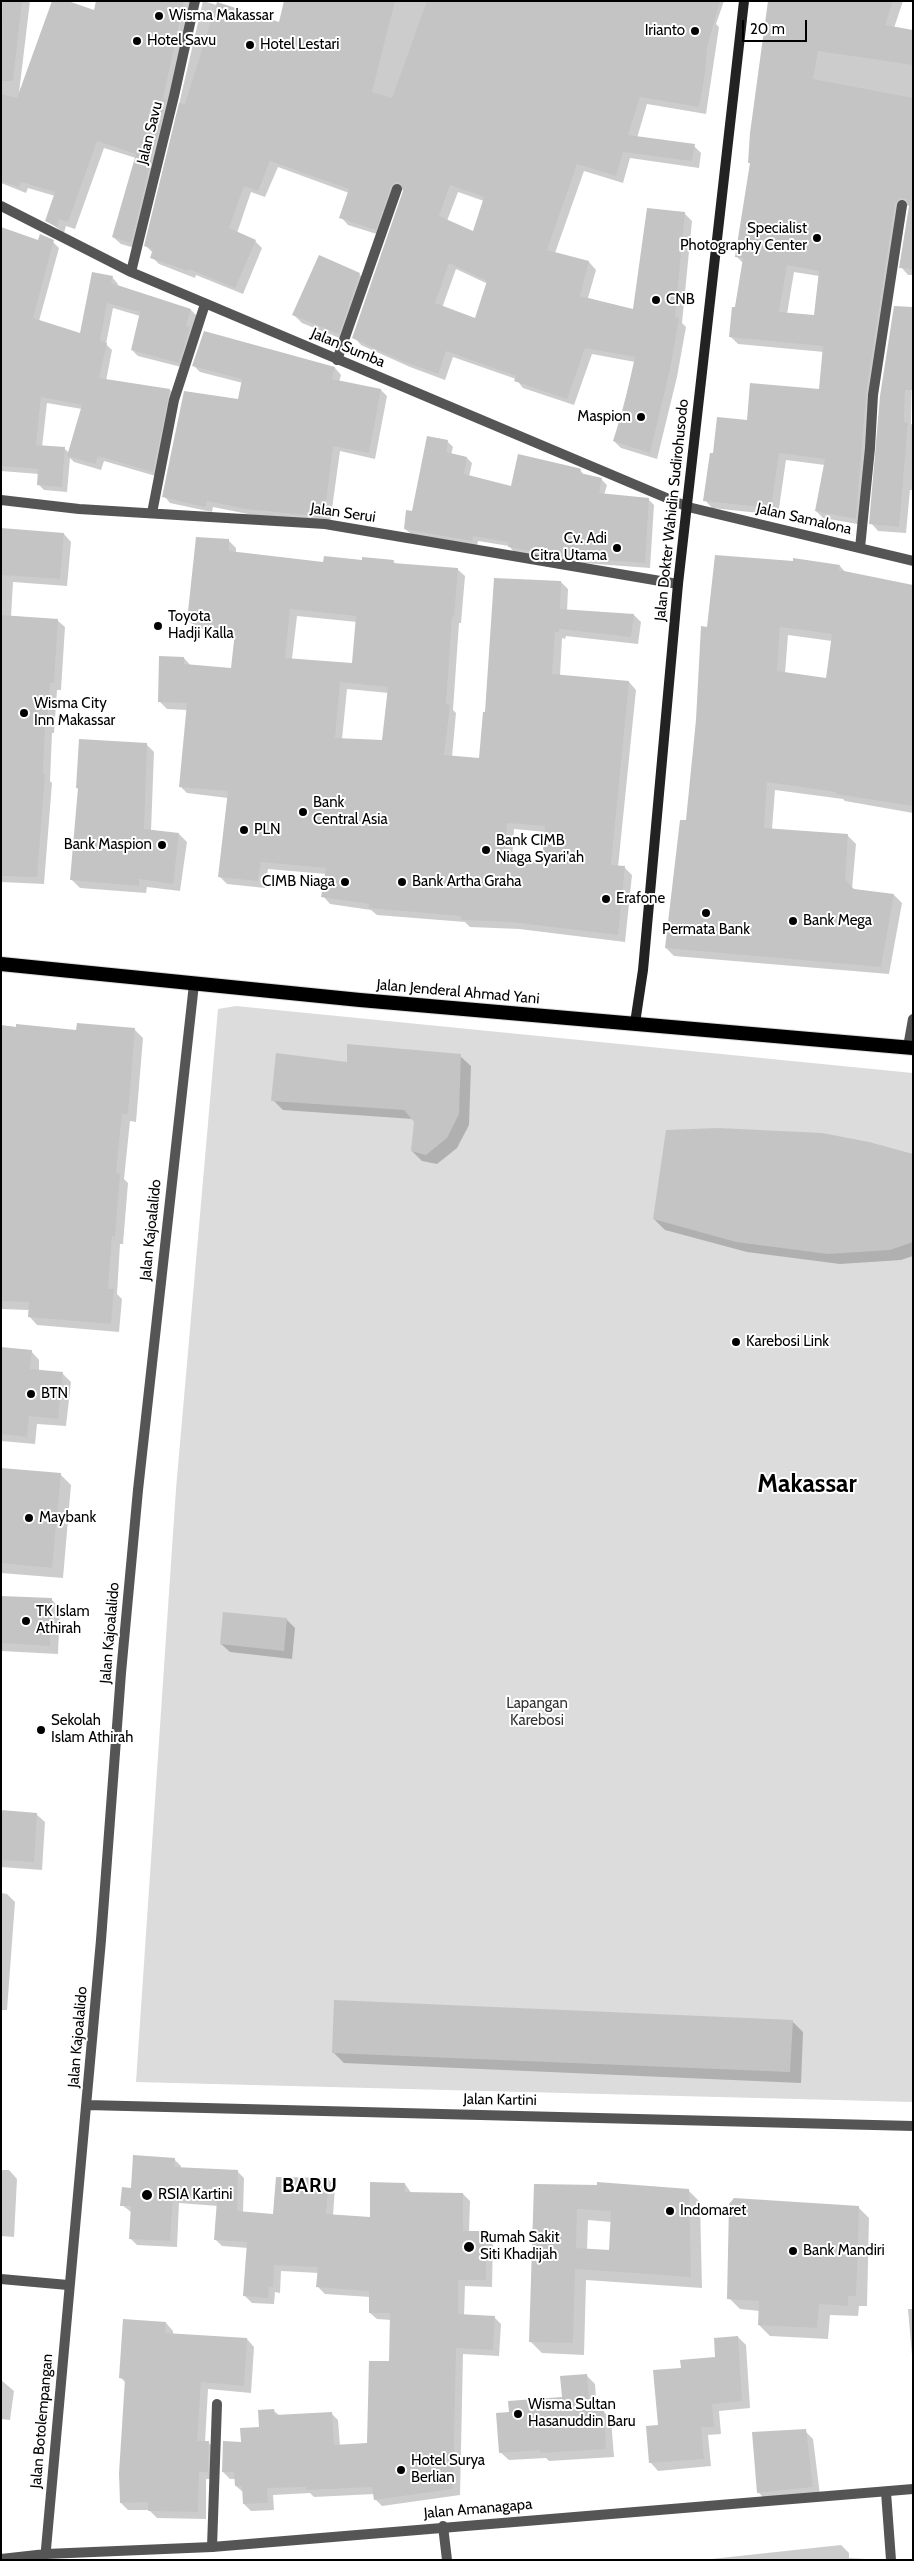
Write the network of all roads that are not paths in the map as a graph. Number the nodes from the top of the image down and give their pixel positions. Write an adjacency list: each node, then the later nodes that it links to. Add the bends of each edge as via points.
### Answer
1 (195, 1): 6 (street, Jalan Savu)
2 (744, 1): 10 (main road, Jalan Dokter Wahidin Sudirohusodo)
3 (397, 189): 8 (street)
4 (902, 205): 12 (street, via 873,395)
5 (1, 206): 6 (street, Jalan Sumba)
6 (131, 272): 7 (street, Jalan Sumba)
7 (205, 304): 8 (street, Jalan Sumba); 11 (street, via 174,400)
8 (337, 360): 10 (street, Jalan Sumba)
9 (1, 500): 11 (street, Jalan Serui)
10 (688, 507): 12 (street, Jalan Samalona); 14 (main road, Jalan Dokter Wahidin Sudirohusodo)
11 (152, 513): 14 (street, Jalan Serui, via 324,524)
12 (860, 548): 13 (street, Jalan Samalona)
13 (913, 561)
14 (678, 584): 18 (main road, Jalan Dokter Wahidin Sudirohusodo, via 643,970)
15 (1, 964): 16 (highway, Jalan Jenderal Ahmad Yani)
16 (194, 984): 18 (highway, Jalan Jenderal Ahmad Yani); 20 (street, Jalan Kajoalalido, via 138,1490)
17 (913, 1019): 19 (street)
18 (635, 1023): 19 (highway, Jalan Jenderal Ahmad Yani)
19 (910, 1048)
20 (87, 2105): 21 (street, Jalan Kartini); 23 (street, Jalan Kajoalalido)
21 (913, 2126)
22 (1, 2279): 23 (street)
23 (68, 2285): 29 (street, Jalan Botolempangan)
24 (217, 2404): 28 (street)
25 (913, 2489): 26 (street, Jalan Amanagapa)
26 (886, 2492): 27 (street, Jalan Amanagapa); 32 (street)
27 (444, 2526): 28 (street, Jalan Amanagapa); 31 (street)
28 (212, 2547): 29 (street, Jalan Amanagapa)
29 (45, 2557): 30 (street, Jalan Amanagapa)
30 (1, 2559)
31 (447, 2560)
32 (891, 2560)

